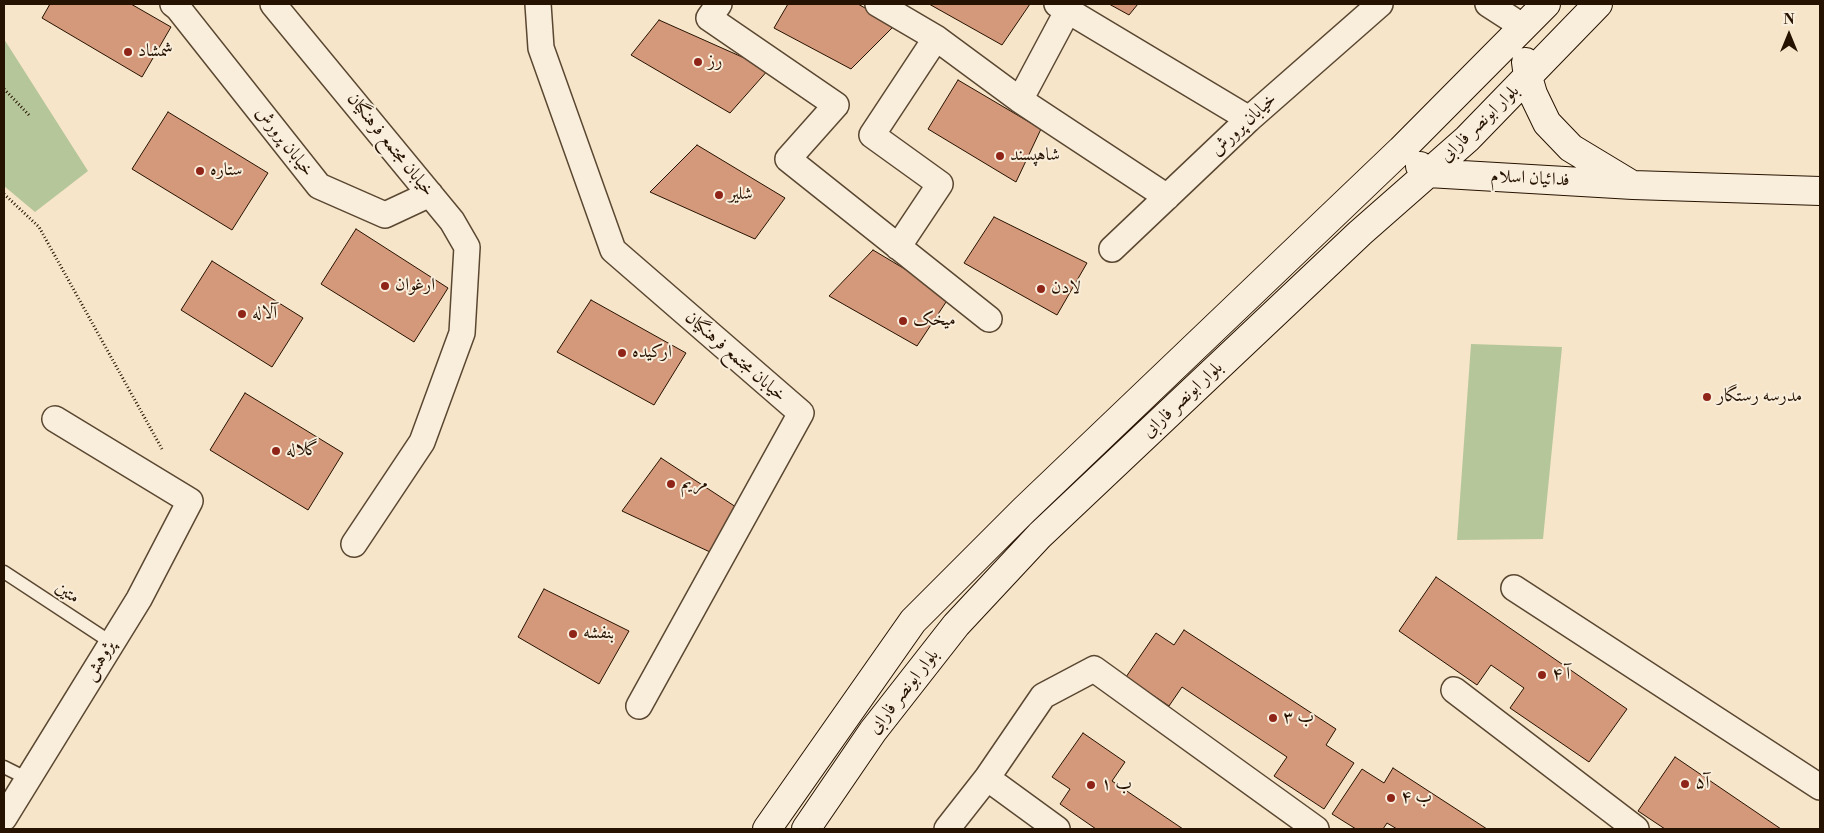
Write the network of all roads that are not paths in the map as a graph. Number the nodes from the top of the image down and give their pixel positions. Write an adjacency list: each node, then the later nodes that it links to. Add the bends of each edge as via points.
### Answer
1 (173, 4): 20 (street, خیابان پرورش, via 319,186 385,215)
2 (273, 4): 20 (street, خیابان مجتمع فرهنگیان)
3 (538, 4): 31 (street, خیابان مجتمع فرهنگیان, via 540,48 613,250 801,413)
4 (719, 4): 22 (street, via 709,18 836,105 788,159)
5 (878, 4): 12 (street)
6 (1380, 4): 15 (street, خیابان پرورش)
7 (1488, 4): 11 (street)
8 (1546, 4): 11 (street, بلوار ابونصر فارابی)
9 (1598, 4): 13 (street, بلوار ابونصر فارابی)
10 (1062, 7): 14 (street); 15 (street)
11 (1522, 26): 13 (street, فدائیان اسلام); 16 (street, بلوار ابونصر فارابی)
12 (936, 38): 14 (street); 22 (street, via 872,135 940,184)
13 (1528, 77): 17 (street, بلوار ابونصر فارابی); 18 (street, فدائیان اسلام, via 1547,123 1571,148)
14 (1020, 100): 21 (street)
15 (1250, 118): 21 (street, خیابان پرورش)
16 (1401, 150): 17 (street); 37 (street, بلوار ابونصر فارابی, via 1024,510 914,621)
17 (1428, 173): 18 (street, فدائیان اسلام); 38 (street, بلوار ابونصر فارابی, via 1360,233 1040,536 950,632 873,730)
18 (1633, 185): 19 (street, فدائیان اسلام)
19 (1820, 191)
20 (430, 194): 26 (street, خیابان مجتمع فرهنگیان, via 452,221 467,247 462,333 422,442)
21 (1167, 197): 23 (street, خیابان پرورش)
22 (898, 247): 24 (street)
23 (1112, 249)
24 (989, 319)
25 (55, 419): 29 (street, پژوهش, via 190,501)
26 (354, 544)
27 (4, 572): 29 (lane, متین)
28 (1514, 588): 35 (street)
29 (112, 643): 34 (street, پژوهش)
30 (1454, 690): 42 (street)
31 (639, 706)
32 (4, 767): 34 (lane)
33 (987, 778): 39 (street); 40 (street); 41 (street, via 1043,696 1094,669)
34 (28, 779): 36 (street, پژوهش)
35 (1820, 787)
36 (4, 818)
37 (768, 829)
38 (806, 829)
39 (947, 829)
40 (1057, 829)
41 (1316, 829)
42 (1636, 829)

